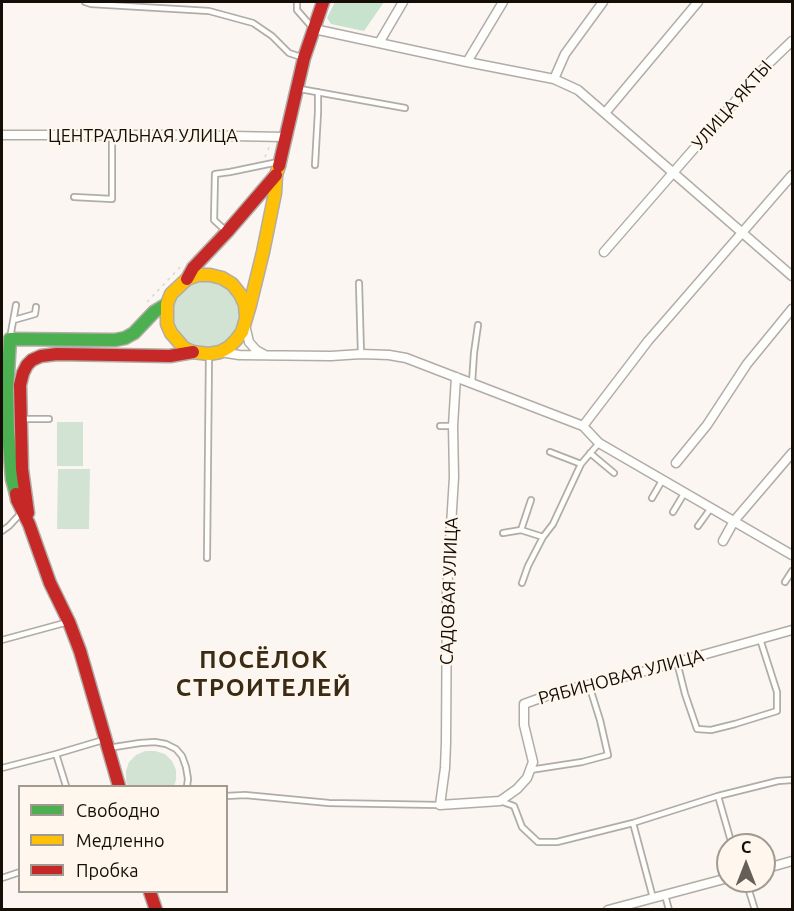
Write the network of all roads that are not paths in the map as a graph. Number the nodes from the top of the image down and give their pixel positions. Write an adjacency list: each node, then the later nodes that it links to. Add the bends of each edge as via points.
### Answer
1 (85, 2): 11 (lane, via 209,11 253,23 289,53)
2 (297, 2): 8 (lane, via 297,9)
3 (323, 2): 8 (street)
4 (403, 2): 10 (street)
5 (502, 2): 12 (street)
6 (603, 2): 13 (street, via 566,54)
7 (698, 2): 17 (street)
8 (314, 29): 10 (street); 11 (street)
9 (792, 41): 23 (street, УЛИЦА ЯКТЫ)
10 (379, 43): 12 (street)
11 (304, 58): 14 (street)
12 (467, 62): 13 (street)
13 (554, 79): 17 (street, via 578,90)
14 (297, 88): 15 (lane); 20 (street)
15 (318, 92): 16 (lane); 22 (lane)
16 (405, 108)
17 (605, 113): 23 (street)
18 (2, 135): 19 (street, ЦЕНТРАЛЬНАЯ УЛИЦА)
19 (112, 135): 20 (street, ЦЕНТРАЛЬНАЯ УЛИЦА); 26 (lane, via 112,198)
20 (285, 137): 21 (street)
21 (280, 161): 24 (street); 27 (lane, via 215,174 214,220)
22 (315, 165)
23 (673, 172): 28 (street); 29 (street, УЛИЦА ЯКТЫ)
24 (276, 175): 27 (street); 38 (street)
25 (792, 176): 28 (street)
26 (74, 197)
27 (227, 232): 31 (street)
28 (742, 233): 30 (street); 51 (street, via 648,341)
29 (604, 252)
30 (792, 276)
31 (187, 279): 33 (street, via 171,294); 38 (street, via 210,275 232,284 245,305)
32 (359, 283): 43 (lane)
33 (167, 304): 40 (street, via 125,338); 41 (street, via 171,333 184,348)
34 (16, 305): 37 (lane)
35 (36, 307): 37 (lane, via 35,314)
36 (792, 309): 56 (street)
37 (14, 320): 40 (lane)
38 (246, 320): 42 (street, via 236,340); 44 (street, via 249,342)
39 (478, 325): 46 (lane)
40 (6, 345): 64 (street, via 12,479)
41 (194, 352): 42 (street); 47 (street, via 170,356 41,356 32,360 23,373)
42 (215, 353): 44 (street); 75 (lane)
43 (361, 354): 44 (street); 45 (street, via 406,358)
44 (268, 356)
45 (456, 377): 46 (street); 50 (street, САДОВАЯ УЛИЦА)
46 (472, 383): 51 (street)
47 (20, 419): 48 (lane); 67 (street)
48 (49, 419)
49 (440, 426): 50 (lane)
50 (453, 426): 96 (street, САДОВАЯ УЛИЦА, via 446,743)
51 (582, 426): 52 (street)
52 (599, 442): 54 (lane); 59 (street)
53 (550, 452): 57 (lane)
54 (590, 453): 57 (lane); 58 (lane)
55 (792, 453): 66 (street)
56 (676, 463)
57 (581, 464): 72 (lane)
58 (614, 473)
59 (663, 479): 60 (street); 61 (lane)
60 (685, 492): 63 (street); 65 (lane)
61 (652, 498)
62 (531, 500): 69 (lane)
63 (711, 508): 66 (street); 68 (lane)
64 (23, 511): 67 (street); 70 (lane)
65 (673, 512)
66 (734, 521): 73 (street); 74 (street)
67 (29, 524): 79 (street)
68 (698, 526)
69 (521, 530): 71 (lane); 72 (lane)
70 (2, 531)
71 (503, 533)
72 (543, 537): 78 (lane)
73 (723, 541)
74 (792, 555)
75 (207, 558)
76 (792, 572): 77 (lane)
77 (785, 582)
78 (522, 583)
79 (69, 622): 82 (lane); 85 (street)
80 (792, 630): 81 (street, РЯБИНОВАЯ УЛИЦА)
81 (760, 639): 83 (street, РЯБИНОВАЯ УЛИЦА); 83 (lane, via 777,692 777,711 735,724 697,729)
82 (2, 640)
83 (677, 662): 84 (street, РЯБИНОВАЯ УЛИЦА)
84 (590, 685): 88 (street, РЯБИНОВАЯ УЛИЦА, via 524,704 524,725 533,762); 88 (lane, via 608,755)
85 (107, 744): 86 (lane); 91 (street); 92 (lane, via 155,742 176,749 186,767)
86 (56, 754): 87 (lane); 90 (lane)
87 (2, 768)
88 (530, 770): 95 (street, via 517,789)
89 (792, 780): 94 (lane)
90 (66, 785)
91 (119, 785)
92 (187, 785)
93 (228, 796): 96 (lane)
94 (718, 796): 97 (lane); 98 (lane)
95 (500, 801): 96 (street); 97 (lane, via 514,806 522,827 538,842 557,842)
96 (440, 805)
97 (633, 823): 107 (lane)
98 (729, 833)
99 (792, 861): 100 (street)
100 (776, 866)
101 (18, 873): 102 (lane)
102 (2, 878)
103 (716, 881): 106 (street)
104 (151, 893): 108 (street)
105 (750, 893): 111 (lane)
106 (665, 895): 107 (street); 110 (lane)
107 (653, 898): 109 (street)
108 (156, 909)
109 (608, 909)
110 (669, 909)
111 (755, 909)

